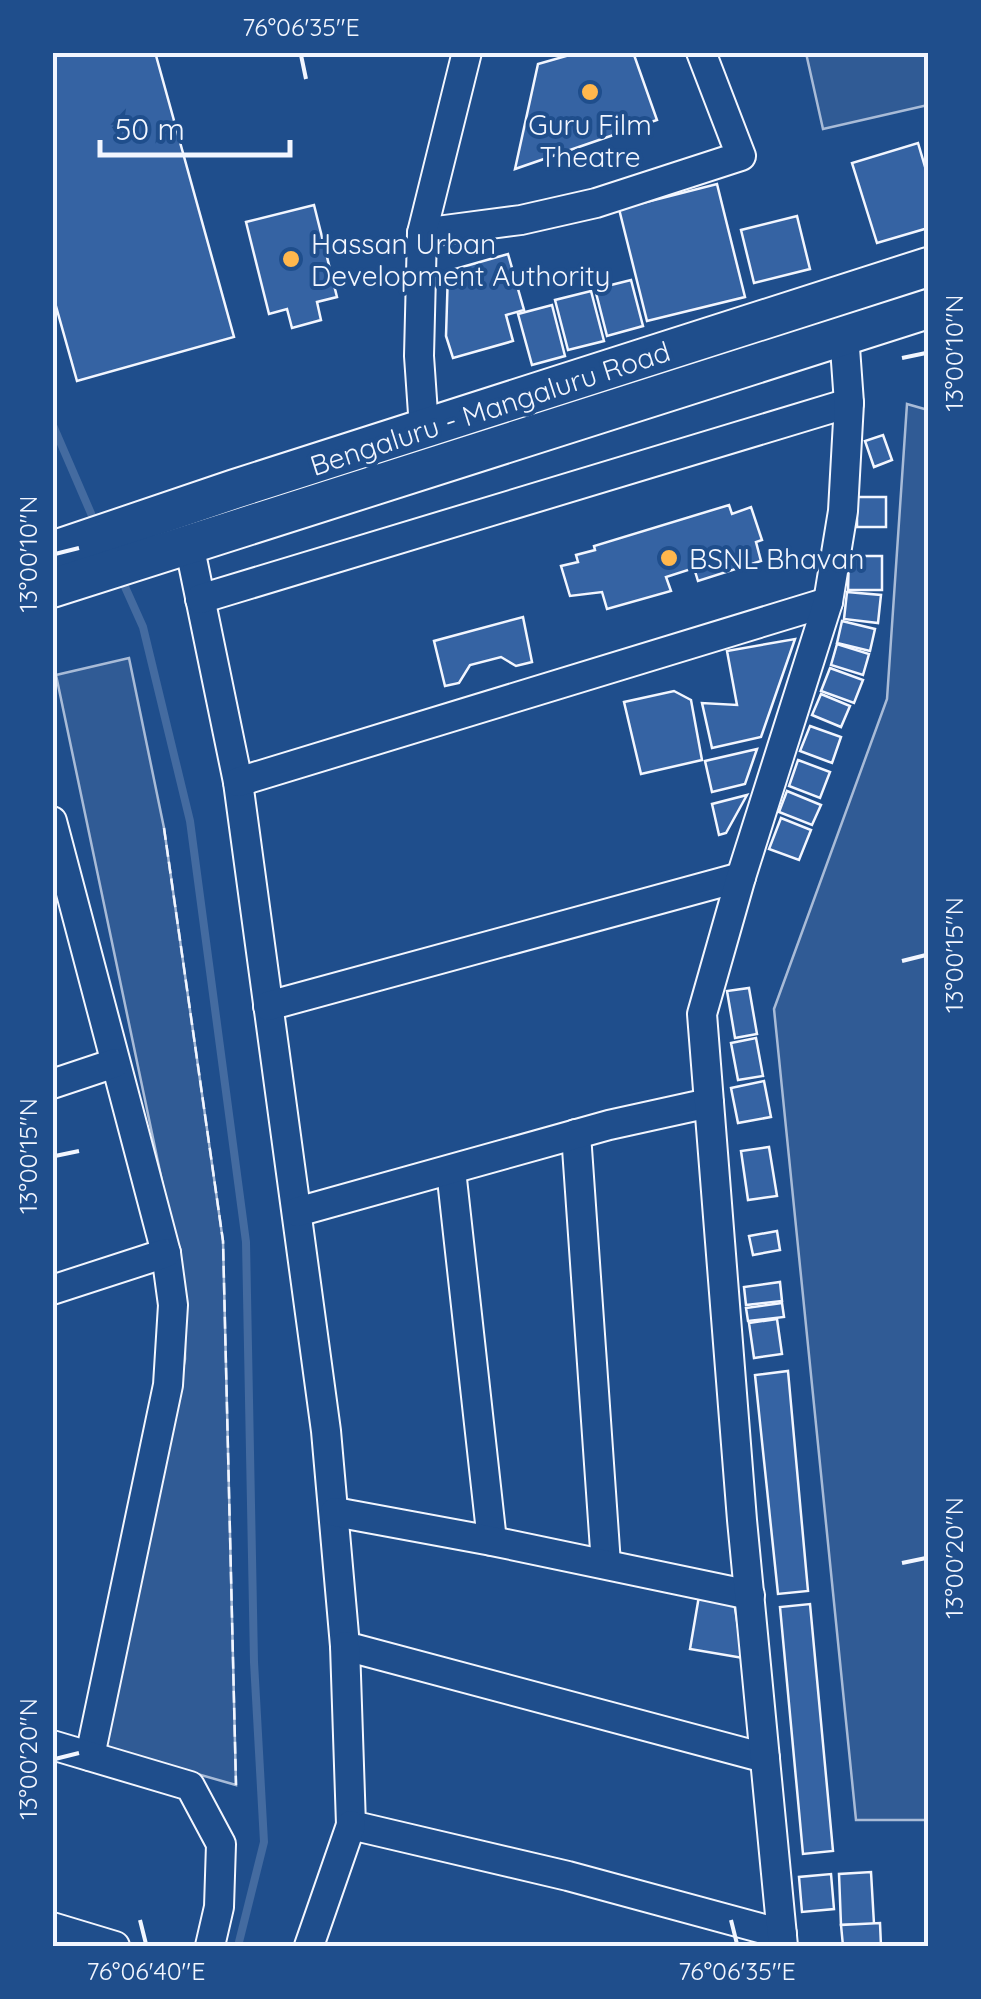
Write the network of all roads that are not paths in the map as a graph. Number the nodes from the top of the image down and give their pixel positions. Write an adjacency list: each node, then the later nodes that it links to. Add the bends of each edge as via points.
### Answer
1 (701, 52): 3 (street, via 741,156 596,203)
2 (472, 54): 3 (street)
3 (422, 233): 9 (street)
4 (928, 267): 5 (main road, Bengaluru - Mangaluru Road)
5 (835, 297): 7 (main road); 9 (main road, Bengaluru - Mangaluru Road)
6 (928, 309): 7 (main road, Bengaluru - Mangaluru Road)
7 (844, 334): 8 (street); 10 (main road, Bengaluru - Mangaluru Road)
8 (850, 403): 13 (street); 14 (street, via 843,512)
9 (424, 428): 10 (main road, Bengaluru - Mangaluru Road)
10 (169, 531): 11 (main road, Bengaluru - Mangaluru Road); 12 (main road); 13 (street)
11 (52, 550)
12 (53, 588)
13 (200, 600): 15 (street)
14 (828, 602): 15 (street); 18 (street)
15 (238, 782): 19 (street)
16 (52, 821): 17 (street)
17 (56, 857): 20 (street)
18 (741, 877): 19 (street); 22 (street, via 702,1014)
19 (268, 1006): 25 (street)
20 (115, 1063): 21 (street); 26 (street)
21 (52, 1084)
22 (709, 1103): 23 (street); 31 (street)
23 (576, 1134): 24 (street); 30 (street)
24 (451, 1170): 25 (street); 29 (street)
25 (297, 1212): 28 (street)
26 (166, 1253): 27 (street); 34 (street, via 173,1306 168,1385)
27 (52, 1290)
28 (335, 1512): 29 (street); 32 (street)
29 (492, 1541): 30 (street)
30 (606, 1564): 31 (street)
31 (750, 1595): 35 (street)
32 (345, 1646): 35 (street); 36 (street)
33 (52, 1745): 34 (street)
34 (90, 1756): 40 (street, via 190,1786 221,1844)
35 (765, 1758): 38 (street)
36 (350, 1825): 38 (street, via 568,1876); 41 (street)
37 (52, 1927): 39 (street)
38 (782, 1940)
39 (115, 1946)
40 (210, 1946)
41 (309, 1946)

